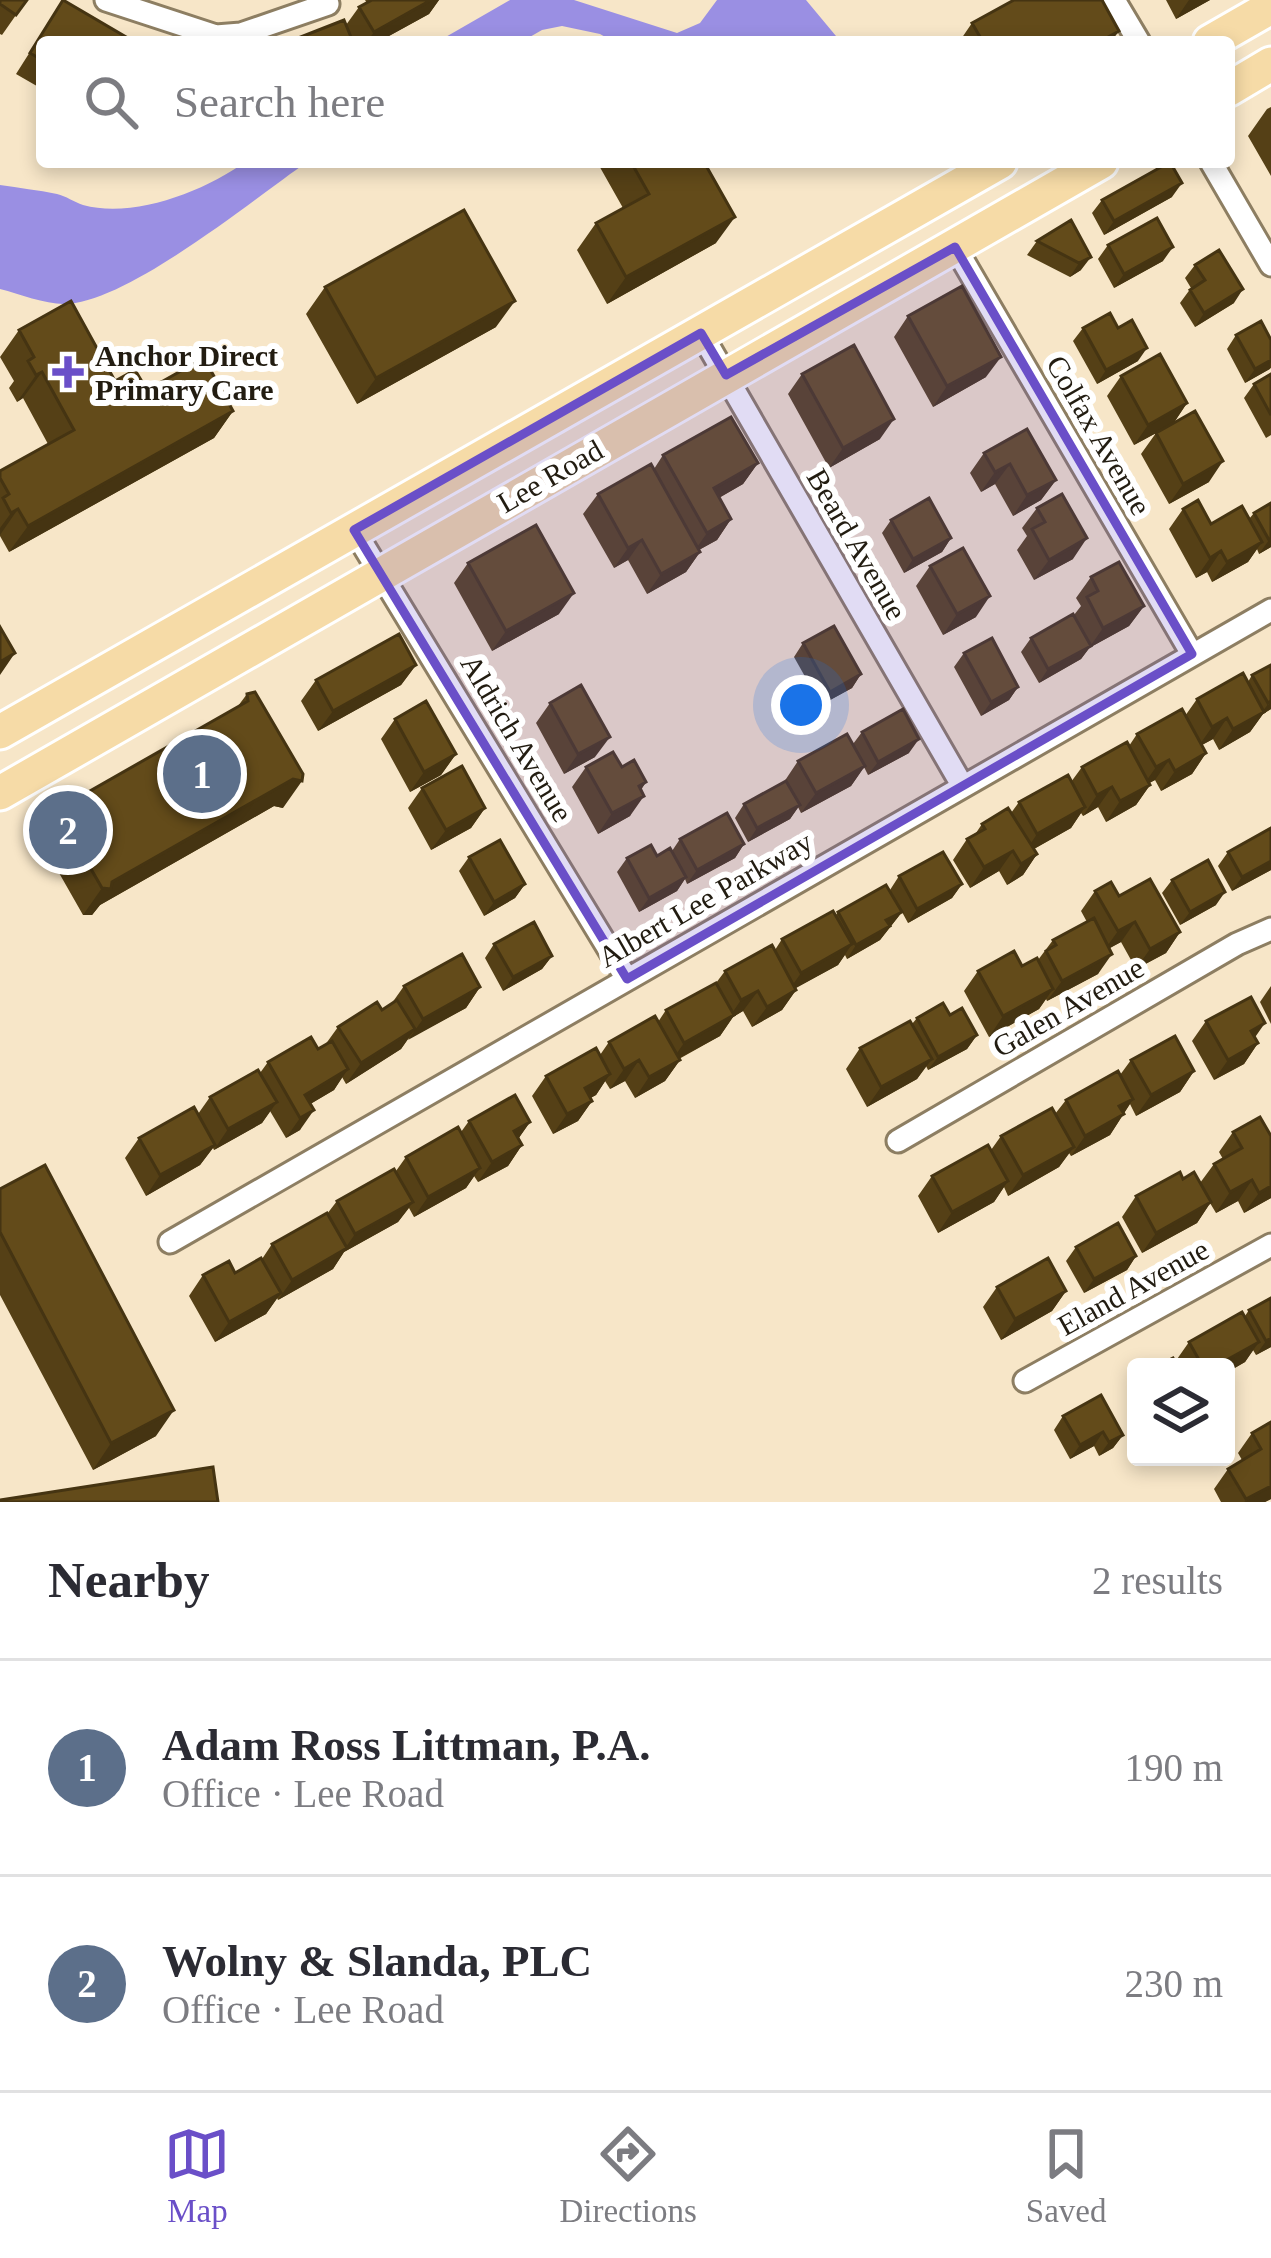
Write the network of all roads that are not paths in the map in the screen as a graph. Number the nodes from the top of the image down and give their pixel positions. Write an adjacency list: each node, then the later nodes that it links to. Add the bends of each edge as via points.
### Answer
1 (106, 0): 3 (street, via 216,36)
2 (1114, 0): 5 (street)
3 (328, 4)
4 (1271, 7): 6 (main road)
5 (1135, 36)
6 (1220, 36)
7 (1271, 64): 8 (main road)
8 (1235, 85)
9 (989, 168): 14 (main road, Lee Road)
10 (1091, 168): 12 (main road, Lee Road)
11 (1214, 168): 13 (street)
12 (956, 247): 15 (main road, Lee Road); 19 (street, Colfax Avenue)
13 (1271, 265)
14 (700, 333): 15 (street, Beard Avenue); 16 (main road, Lee Road)
15 (726, 375): 17 (main road, Lee Road); 21 (street, Beard Avenue)
16 (354, 530): 17 (street, Aldrich Avenue); 20 (main road, Lee Road)
17 (380, 572): 22 (main road, Lee Road); 24 (street, Aldrich Avenue)
18 (1271, 610): 19 (street, Albert Lee Parkway)
19 (1192, 654): 21 (street, Albert Lee Parkway)
20 (0, 732)
21 (962, 785): 24 (street, Albert Lee Parkway)
22 (0, 793)
23 (1271, 929): 25 (street, Galen Avenue)
24 (627, 979): 26 (street, Albert Lee Parkway)
25 (898, 1141)
26 (170, 1242)
27 (1271, 1245): 28 (street, Eland Avenue)
28 (1025, 1381)

